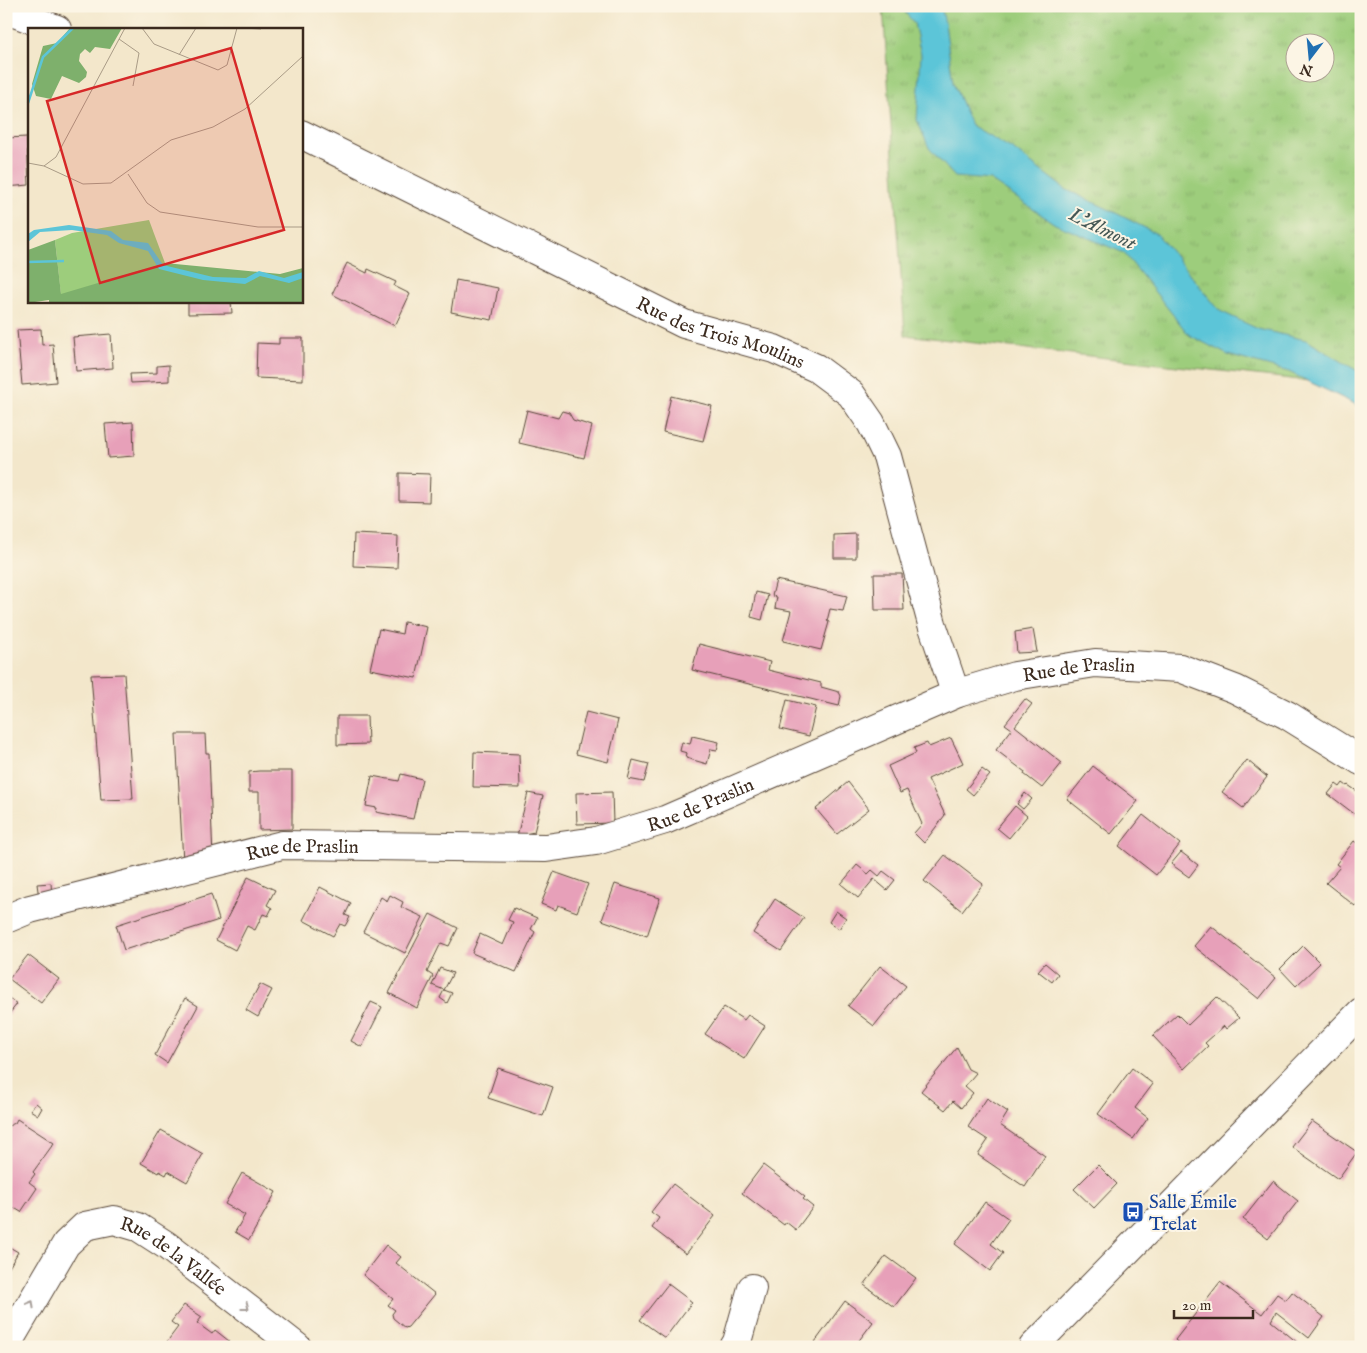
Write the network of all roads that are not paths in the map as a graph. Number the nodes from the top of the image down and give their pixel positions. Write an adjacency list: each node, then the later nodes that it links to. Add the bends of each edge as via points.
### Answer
1 (6, 12): 2 (street)
2 (54, 28)
3 (302, 134): 4 (street, Rue des Trois Moulins, via 684,324 774,349 816,368 851,394 871,423 887,456 932,624)
4 (958, 693): 5 (street, Rue de Praslin, via 1015,676 1095,663 1180,668 1236,689 1287,715); 6 (street, Rue de Praslin, via 665,820 596,840 546,848 282,845 30,909)
5 (1361, 761)
6 (6, 919)
7 (1361, 1012): 12 (street)
8 (752, 1288): 11 (street)
9 (6, 1346): 10 (street, Rue de la Vallée, one-way to 10, via 66,1244 85,1226 114,1220 138,1226 166,1245)
10 (296, 1347)
11 (734, 1347)
12 (1033, 1347)

